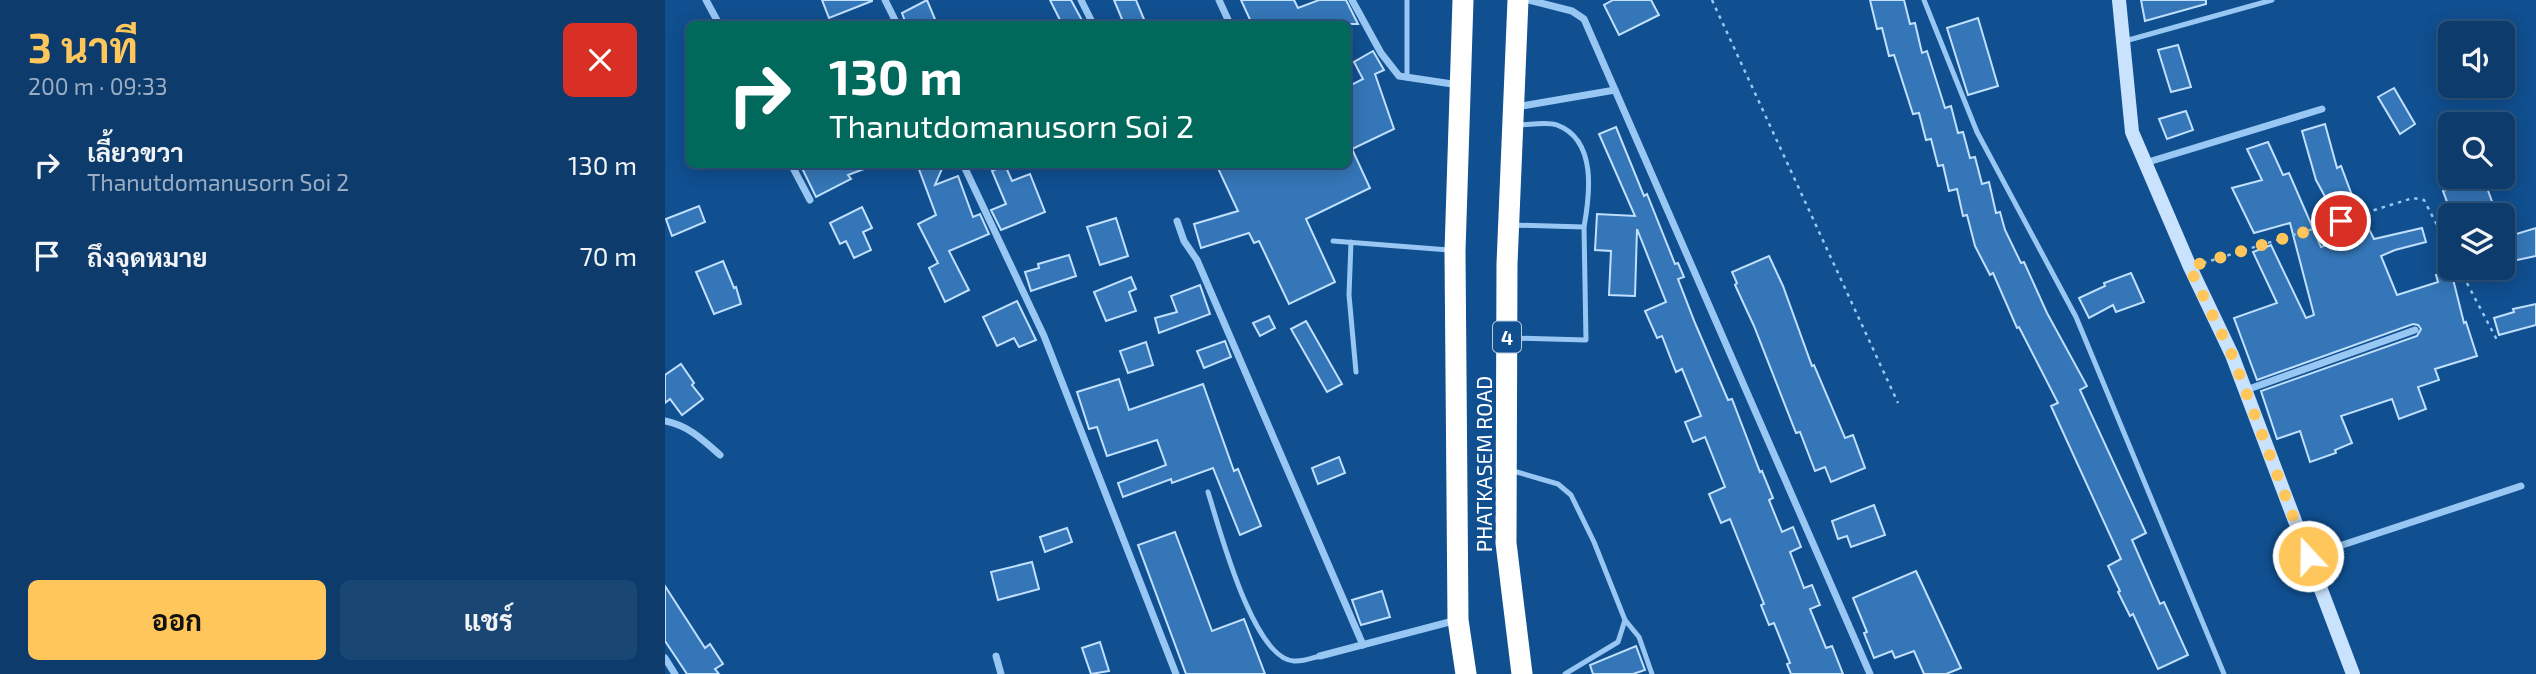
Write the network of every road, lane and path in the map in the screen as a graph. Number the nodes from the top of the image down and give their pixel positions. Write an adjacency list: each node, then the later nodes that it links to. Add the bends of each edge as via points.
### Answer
1 (706, 0): 14 (street)
2 (885, 0): 15 (street)
3 (1081, 0): 16 (street)
4 (1219, 0): 17 (street)
5 (1352, 0): 19 (street, via 1381,53 1399,76)
6 (1407, 0): 19 (lane)
7 (1463, 0): 20 (highway, PHATKASEM ROAD)
8 (1518, 0): 23 (highway, PHATKASEM ROAD / 4)
9 (1529, 0): 21 (street, via 1572,11 1584,19)
10 (1712, 0): 42 (path)
11 (1924, 0): 63 (lane, via 1977,132 2076,317)
12 (2119, 0): 18 (street)
13 (2272, 0): 18 (lane)
14 (717, 21)
15 (896, 21)
16 (1092, 21)
17 (1229, 21)
18 (2122, 42): 24 (street, via 2132,132)
19 (1407, 78): 20 (street)
20 (1459, 85): 34 (highway, PHATKASEM ROAD)
21 (1615, 90): 23 (street); 62 (street)
22 (2322, 109): 24 (street)
23 (1513, 116): 29 (highway, PHATKASEM ROAD / 4); 30 (lane, via 1556,124 1579,140 1590,196)
24 (2144, 163): 35 (street)
25 (793, 168): 27 (street)
26 (965, 168): 57 (street, via 1044,336)
27 (810, 201)
28 (1177, 221): 51 (street)
29 (1509, 225): 30 (lane); 38 (highway, PHATKASEM ROAD / 4)
30 (1584, 227): 38 (lane, via 1586,340)
31 (2438, 227): 35 (path, via 2424,200 2413,198)
32 (1333, 241): 33 (lane)
33 (1351, 242): 34 (lane); 40 (lane, via 1349,295)
34 (1455, 251): 49 (highway, PHATKASEM ROAD)
35 (2189, 267): 41 (street)
36 (2465, 280): 39 (path)
37 (2415, 330): 41 (street)
38 (1507, 338): 45 (highway, PHATKASEM ROAD / 4)
39 (2497, 340)
40 (1356, 372)
41 (2246, 390): 48 (street)
42 (1898, 403)
43 (665, 421): 44 (street, via 691,430)
44 (720, 455)
45 (1507, 469): 50 (lane, via 1558,484 1571,495); 59 (highway, PHATKASEM ROAD / 4, via 1506,543)
46 (2521, 486): 48 (street)
47 (1208, 492): 53 (lane, via 1248,612 1266,643 1293,661)
48 (2308, 556): 64 (street)
49 (1458, 620): 51 (street); 58 (highway, PHATKASEM ROAD)
50 (1625, 620): 60 (lane, via 1619,642); 61 (lane, via 1639,637)
51 (1363, 645): 53 (street)
52 (996, 656): 56 (street)
53 (1320, 656)
54 (665, 658): 55 (street)
55 (675, 674)
56 (1001, 674)
57 (1176, 674)
58 (1466, 674)
59 (1522, 674)
60 (1565, 674)
61 (1652, 674)
62 (1870, 674)
63 (2224, 674)
64 (2353, 674)

